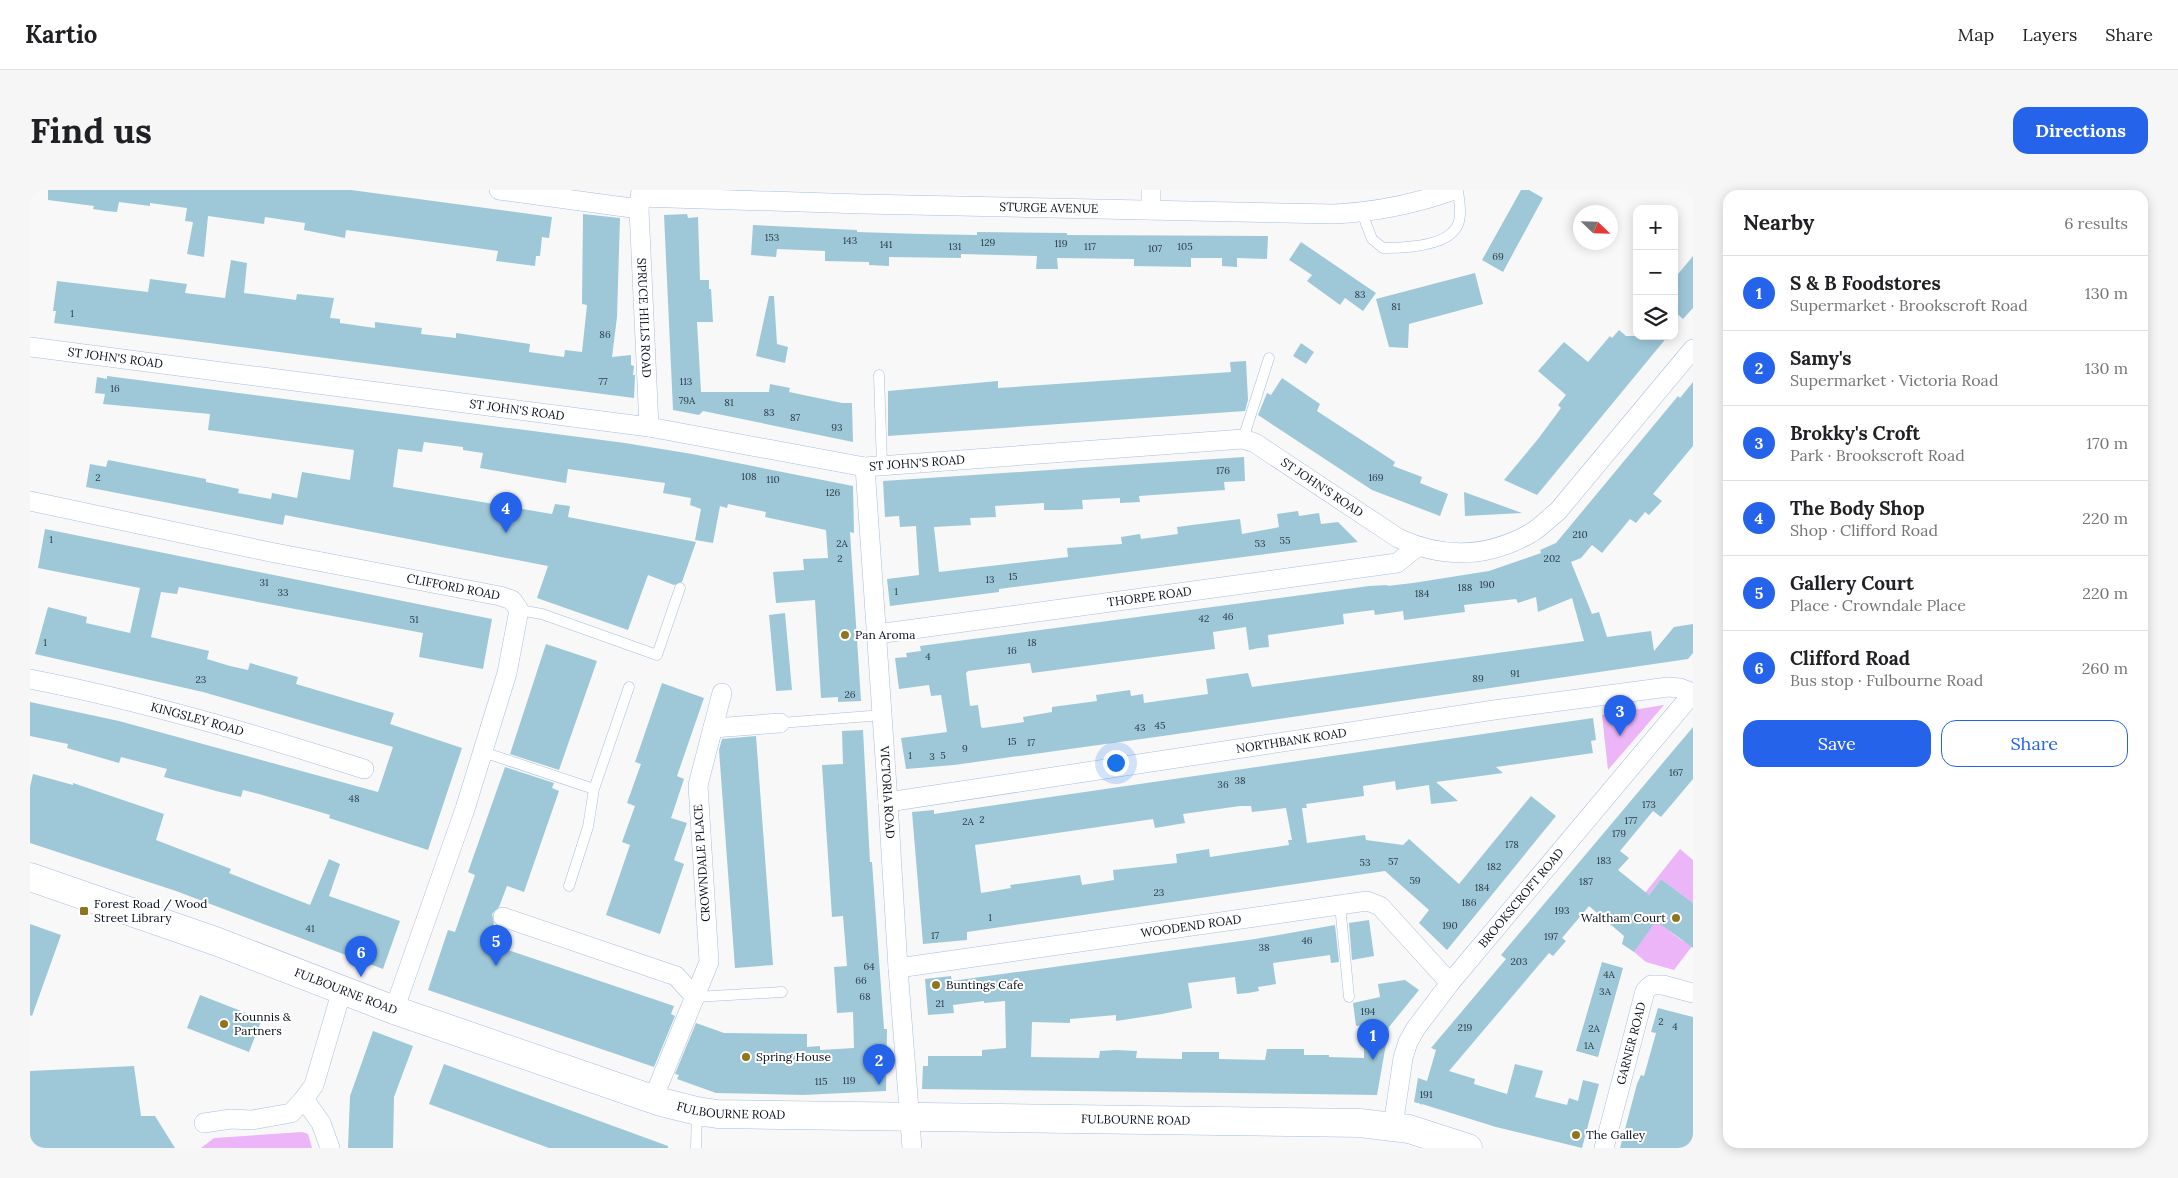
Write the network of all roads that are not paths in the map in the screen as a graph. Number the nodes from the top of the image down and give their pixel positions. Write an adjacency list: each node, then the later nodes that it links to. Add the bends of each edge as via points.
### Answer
1 (500, 190): 5 (street)
2 (1152, 190): 6 (street)
3 (1454, 190): 7 (street, STURGE AVENUE)
4 (1458, 190): 7 (lane, via 1460,211 1457,228 1443,239 1411,248 1383,248 1372,239)
5 (640, 199): 6 (street, STURGE AVENUE); 12 (street, SPRUCE HILLS ROAD)
6 (1151, 210): 7 (street, STURGE AVENUE)
7 (1362, 213)
8 (30, 347): 12 (street, ST JOHN'S ROAD)
9 (1693, 348): 16 (street, ST JOHN'S ROAD, via 1577,489 1532,532 1471,554)
10 (1270, 358): 13 (lane)
11 (879, 375): 14 (lane)
12 (649, 427): 14 (street, ST JOHN'S ROAD)
13 (1243, 439): 14 (street, ST JOHN'S ROAD); 16 (street, ST JOHN'S ROAD, via 1255,443 1374,524)
14 (873, 466): 19 (street, VICTORIA ROAD)
15 (30, 501): 18 (street, CLIFFORD ROAD, via 500,596 512,600)
16 (1416, 547): 19 (street, THORPE ROAD, via 1397,563)
17 (680, 588): 18 (lane, via 657,655 542,614)
18 (519, 610): 27 (street, via 507,673)
19 (877, 634): 24 (street, VICTORIA ROAD)
20 (30, 679): 28 (street, KINGSLEY ROAD, via 79,688 242,730)
21 (628, 687): 29 (lane)
22 (1693, 693): 30 (street, NORTHBANK ROAD, via 1668,687 1540,704); 36 (street, BROOKSCROFT ROAD)
23 (722, 694): 26 (street, CROWNDALE PLACE)
24 (882, 715): 25 (lane); 30 (street, VICTORIA ROAD)
25 (780, 723): 26 (street)
26 (713, 728): 40 (street, CROWNDALE PLACE, via 698,784 709,962)
27 (483, 752): 29 (lane); 42 (street)
28 (364, 768)
29 (594, 788): 32 (lane, via 588,827)
30 (888, 802): 35 (street, VICTORIA ROAD)
31 (30, 877): 37 (main road, FULBOURNE ROAD, via 218,942)
32 (569, 886)
33 (1340, 905): 35 (street, WOODEND ROAD); 36 (street, WOODEND ROAD, via 1367,901 1380,906); 41 (lane)
34 (503, 917): 40 (street, via 676,976)
35 (898, 968): 46 (street, VICTORIA ROAD)
36 (1450, 983): 48 (street, BROOKSCROFT ROAD, via 1408,1042)
37 (342, 990): 42 (main road, FULBOURNE ROAD); 43 (street, via 314,1085)
38 (782, 992): 40 (lane)
39 (1693, 993): 53 (street, GARNER ROAD, via 1651,984 1645,991)
40 (695, 997): 44 (street, CROWNDALE PLACE)
41 (1349, 997)
42 (394, 1010): 44 (main road, FULBOURNE ROAD)
43 (304, 1099): 47 (street, via 291,1113 252,1120 231,1118); 49 (street, via 321,1123)
44 (653, 1099): 45 (main road, FULBOURNE ROAD)
45 (697, 1111): 46 (main road, FULBOURNE ROAD); 50 (lane)
46 (909, 1118): 48 (main road, FULBOURNE ROAD); 51 (street, VICTORIA ROAD)
47 (204, 1123)
48 (1393, 1126): 52 (main road, FULBOURNE ROAD)
49 (330, 1148)
50 (696, 1148)
51 (912, 1148)
52 (1468, 1148)
53 (1604, 1148)

